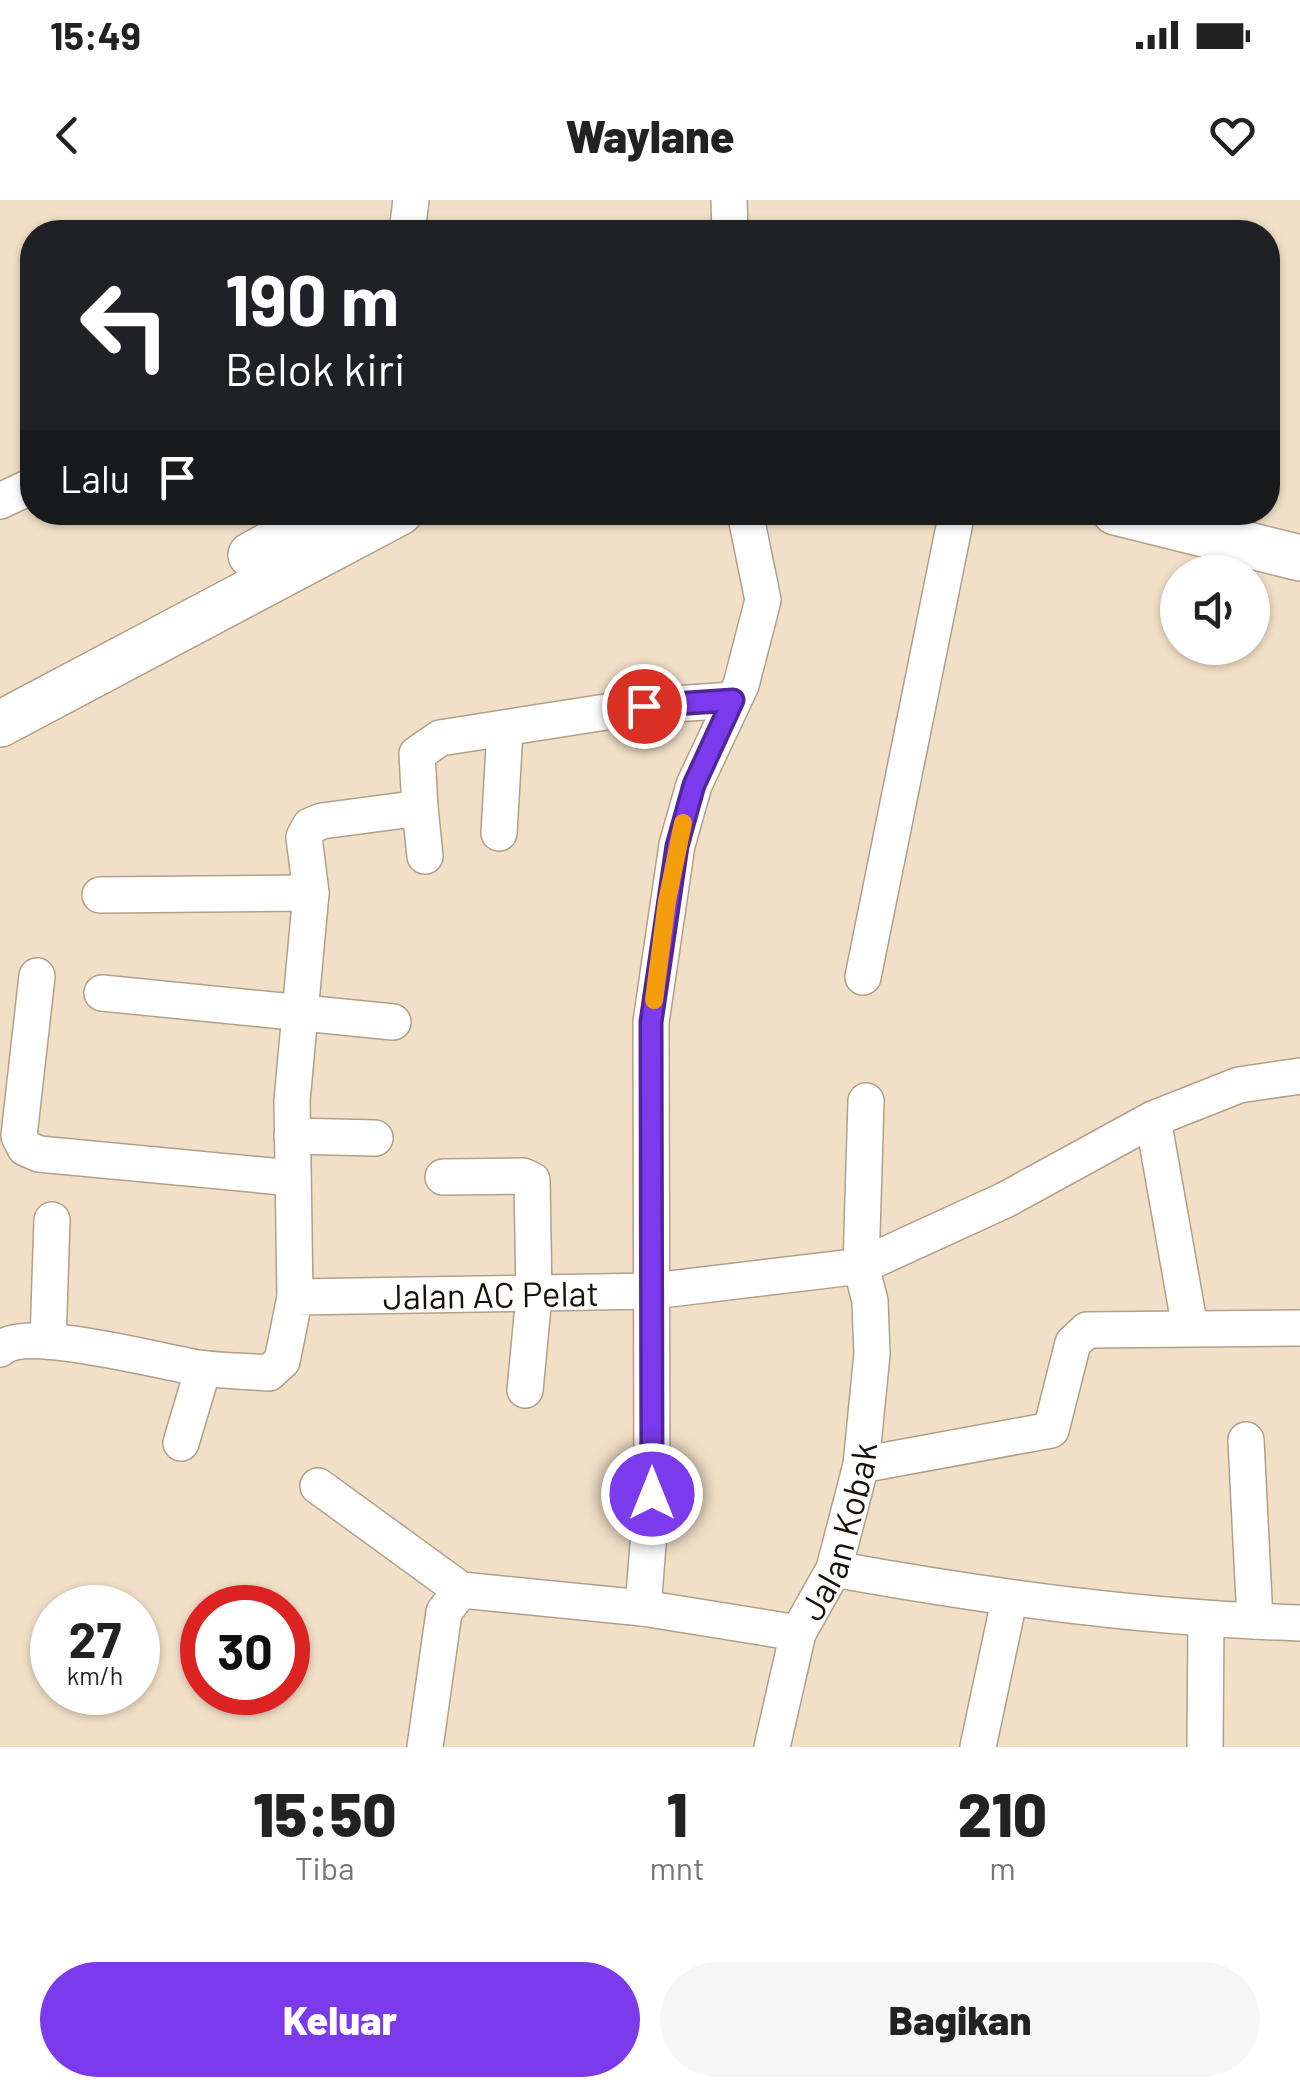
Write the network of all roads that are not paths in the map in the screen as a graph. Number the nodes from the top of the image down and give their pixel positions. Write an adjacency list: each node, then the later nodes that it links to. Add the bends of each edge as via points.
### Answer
1 (349, 525): 5 (main road)
2 (748, 525): 8 (street, via 763,600)
3 (954, 525): 17 (street)
4 (1167, 525): 6 (main road)
5 (310, 535): 7 (main road); 9 (main road)
6 (1300, 558)
7 (0, 693)
8 (733, 700): 10 (street, via 644,706); 30 (street, via 694,785 667,901 651,1022)
9 (0, 724)
10 (505, 730): 11 (street, via 426,744 417,754); 12 (street)
11 (420, 808): 13 (street); 14 (street, via 310,826 304,837)
12 (499, 833)
13 (425, 856)
14 (311, 893): 15 (street); 19 (street)
15 (100, 895)
16 (37, 976): 27 (street, via 18,1136 25,1148)
17 (863, 977)
18 (102, 993): 19 (street)
19 (302, 1010): 20 (street); 24 (street)
20 (392, 1022)
21 (1300, 1076): 23 (street, Jalan AC Pelat, via 1240,1085)
22 (866, 1101): 29 (street, Jalan Kobak)
23 (1153, 1119): 29 (street, Jalan AC Pelat, via 1005,1200); 33 (street)
24 (292, 1136): 25 (street); 27 (street)
25 (376, 1138)
26 (443, 1177): 31 (street, via 532,1180)
27 (292, 1178): 32 (street)
28 (52, 1220): 35 (street)
29 (860, 1266): 30 (street, Jalan AC Pelat); 41 (street, Jalan Kobak, via 873,1324)
30 (653, 1291): 31 (street, Jalan AC Pelat); 46 (street, via 652,1494)
31 (534, 1296): 32 (street, Jalan AC Pelat); 38 (street)
32 (295, 1297): 37 (street, via 276,1370)
33 (1190, 1328): 34 (street); 41 (street, via 1087,1330 1078,1336 1052,1430)
34 (1300, 1328)
35 (48, 1341): 36 (street); 37 (street)
36 (0, 1348)
37 (203, 1369): 40 (street)
38 (525, 1390)
39 (1246, 1440): 48 (street)
40 (181, 1443)
41 (861, 1465): 43 (street, Jalan Kobak)
42 (318, 1486): 44 (street)
43 (834, 1570): 45 (street); 50 (street, Jalan Kobak)
44 (461, 1590): 46 (street, Jalan Kobak); 51 (street, via 444,1612)
45 (1009, 1601): 47 (street); 53 (street)
46 (643, 1608): 50 (street, Jalan Kobak)
47 (1206, 1620): 48 (street); 54 (street)
48 (1255, 1621): 49 (street)
49 (1300, 1623)
50 (798, 1634): 52 (street)
51 (425, 1747)
52 (772, 1747)
53 (978, 1747)
54 (1204, 1747)

